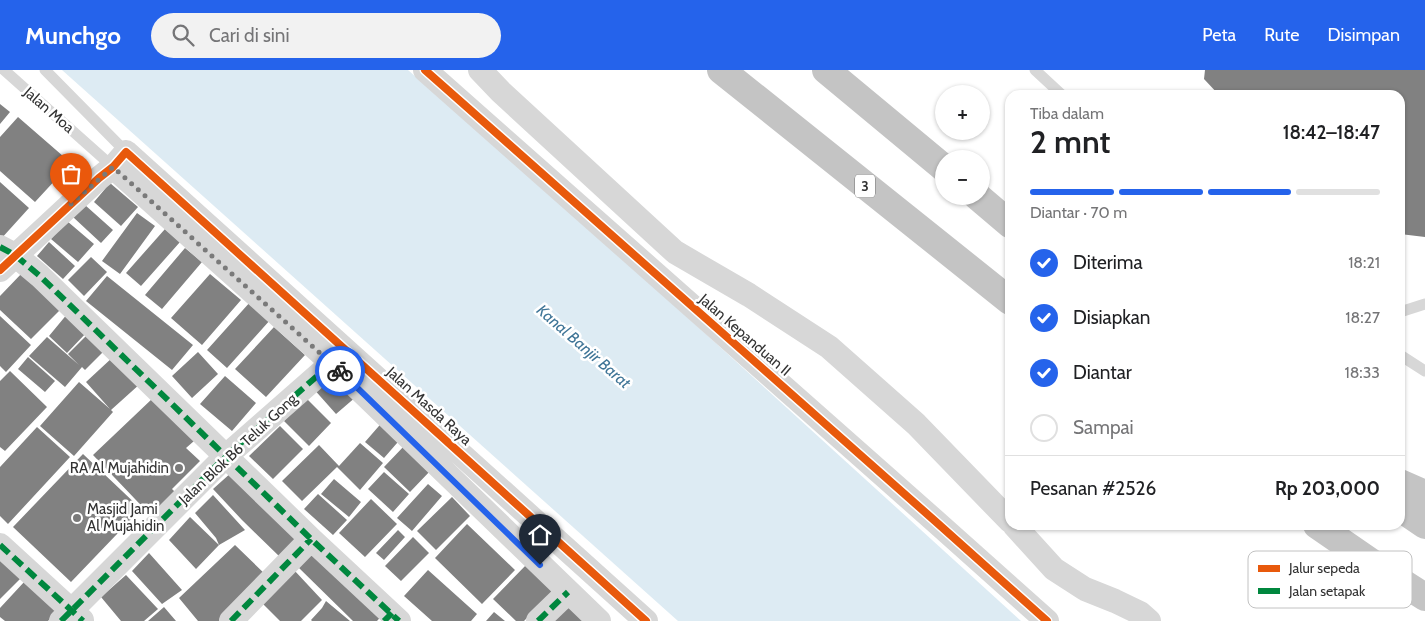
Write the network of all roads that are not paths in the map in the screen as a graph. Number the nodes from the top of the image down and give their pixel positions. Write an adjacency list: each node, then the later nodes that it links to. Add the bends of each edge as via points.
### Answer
1 (4, 70): 9 (lane, Jalan Moa)
2 (45, 70): 9 (lane, Jalan Moa)
3 (425, 70): 40 (street, Jalan Kepanduan II)
4 (480, 70): 24 (street, Jalan Kepanduan II, via 675,252 829,347 916,424)
5 (721, 70): 14 (highway, 3)
6 (826, 70): 10 (highway)
7 (1035, 70): 8 (lane)
8 (1057, 90)
9 (119, 159): 13 (street); 18 (street, Jalan Moa); 39 (street, Jalan Masda Raya)
10 (935, 161)
11 (988, 205): 12 (highway)
12 (1005, 220)
13 (5, 257): 20 (street, via 40,276)
14 (1005, 296)
15 (1425, 304): 16 (lane)
16 (1405, 310)
17 (1405, 358): 19 (lane)
18 (332, 363): 20 (street, Jalan Blok B6 Teluk Gong); 32 (street, Jalan Moa)
19 (1425, 371)
20 (226, 456): 28 (street); 34 (street, Jalan Blok B6 Teluk Gong)
21 (1405, 485): 22 (highway)
22 (1425, 494)
23 (1405, 511): 25 (highway)
24 (1005, 516)
25 (1425, 525)
26 (1019, 530): 41 (street, via 1054,569 1085,589 1140,613)
27 (1324, 530): 30 (highway)
28 (311, 539): 35 (street); 36 (street)
29 (0, 545): 34 (street)
30 (1355, 551)
31 (1412, 589): 33 (highway)
32 (568, 592): 37 (street); 38 (street, Jalan Moa)
33 (1425, 597)
34 (72, 617)
35 (392, 618)
36 (230, 621)
37 (538, 621)
38 (599, 621)
39 (646, 621)
40 (1047, 621)
41 (1149, 621)

